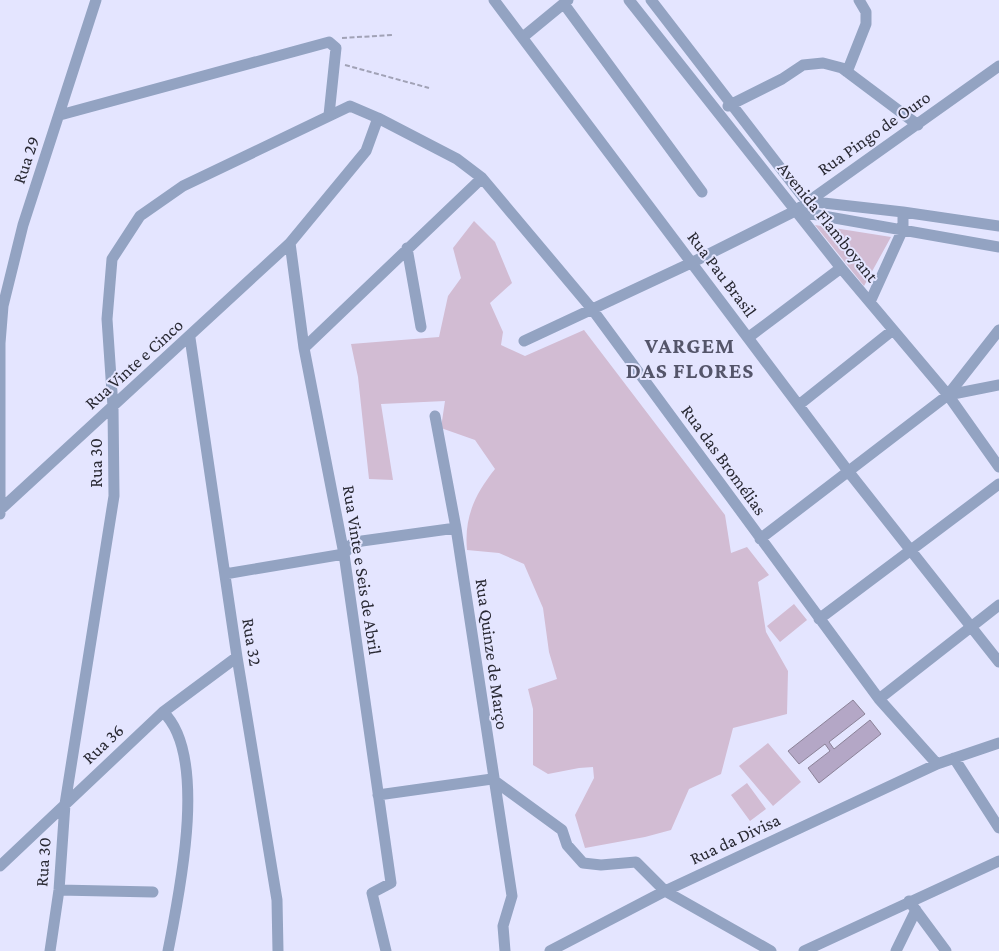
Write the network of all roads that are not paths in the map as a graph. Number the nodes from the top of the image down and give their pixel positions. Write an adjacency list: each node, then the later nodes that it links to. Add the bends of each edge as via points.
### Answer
1 (96, 0): 13 (street, Rua 29)
2 (494, 0): 7 (street, Rua Pau Brasil)
3 (629, 0): 12 (street, Avenida Flamboyant)
4 (651, 0): 10 (street, Avenida Flamboyant)
5 (859, 0): 9 (street, via 866,12 866,24)
6 (566, 2): 7 (street); 18 (street)
7 (524, 37): 27 (street, Rua Pau Brasil)
8 (999, 66): 16 (street, Rua Pingo de Ouro)
9 (847, 72): 10 (street, via 823,63 803,65); 16 (street)
10 (732, 103): 12 (street); 19 (street, Avenida Flamboyant)
11 (350, 106): 14 (street, Rua 30); 15 (street, Rua das Bromélias)
12 (718, 113): 20 (street, Avenida Flamboyant)
13 (60, 115): 14 (street, via 332,43 336,48); 30 (street, Rua 29, via 23,225)
14 (329, 115): 42 (street, Rua 30, via 183,186 140,216 112,259 107,318)
15 (378, 118): 17 (street, Rua das Bromélias, via 457,159); 24 (street, Rua Vinte e Cinco, via 366,151)
16 (918, 126): 19 (street, Rua Pingo de Ouro)
17 (482, 178): 26 (street); 31 (street, Rua das Bromélias)
18 (702, 192)
19 (806, 201): 20 (street, Rua Pingo de Ouro); 21 (street)
20 (795, 210): 23 (street); 27 (street, Rua Pingo de Ouro); 28 (street, Avenida Flamboyant)
21 (903, 212): 22 (street); 23 (street)
22 (999, 226)
23 (903, 229): 25 (street); 29 (street)
24 (290, 242): 36 (street, Rua Vinte e Cinco); 38 (street, Rua Vinte e Seis de Abril)
25 (999, 247)
26 (407, 248): 32 (street); 38 (street)
27 (691, 263): 31 (street, Rua Pingo de Ouro); 35 (street, Rua Pau Brasil)
28 (841, 268): 29 (street, Avenida Flamboyant); 35 (street)
29 (870, 302): 33 (street, Avenida Flamboyant)
30 (2, 306): 47 (street, Rua 29)
31 (592, 309): 37 (street, Rua Pingo de Ouro); 50 (street, Rua das Bromélias)
32 (421, 327)
33 (893, 330): 40 (street, Avenida Flamboyant); 41 (street)
34 (999, 330): 40 (street)
35 (749, 337): 41 (street, Rua Pau Brasil)
36 (190, 338): 42 (street, Rua Vinte e Cinco); 53 (street, Rua 32)
37 (524, 341)
38 (304, 348): 52 (street, Rua Vinte e Seis de Abril)
39 (999, 385): 40 (street)
40 (948, 394): 44 (street, Avenida Flamboyant); 45 (street)
41 (800, 404): 45 (street, Rua Pau Brasil)
42 (113, 407): 47 (street, Rua Vinte e Cinco); 66 (street, Rua 30, via 114,496)
43 (435, 416): 49 (street, Rua Quinze de Março)
44 (999, 466)
45 (848, 471): 50 (street); 51 (street, Rua Pau Brasil)
46 (999, 484): 51 (street)
47 (0, 510): 48 (street, Rua 29)
48 (0, 514)
49 (456, 528): 52 (street, via 362,541 352,544); 64 (street, Rua Quinze de Março)
50 (760, 539): 55 (street, Rua das Bromélias)
51 (910, 550): 55 (street); 56 (street, Rua Pau Brasil)
52 (344, 554): 53 (street); 65 (street, Rua Vinte e Seis de Abril)
53 (225, 574): 57 (street, Rua 32)
54 (999, 604): 56 (street)
55 (819, 619): 59 (street, Rua das Bromélias)
56 (970, 626): 58 (street, Rua Pau Brasil); 59 (street)
57 (236, 656): 60 (street, Rua 36); 76 (street, Rua 32, via 277,900)
58 (999, 662)
59 (879, 699): 63 (street, Rua das Bromélias)
60 (163, 712): 66 (street, Rua 36); 75 (street, via 172,721 186,759 188,790 180,893)
61 (999, 742): 62 (street, Rua da Divisa)
62 (954, 758): 63 (street, Rua da Divisa); 67 (street)
63 (937, 764): 71 (street, Rua da Divisa)
64 (492, 779): 65 (street); 71 (street, via 562,830 566,845 583,863 636,862); 78 (street, Rua Quinze de Março, via 512,896 503,926)
65 (378, 795): 77 (street, Rua Vinte e Seis de Abril, via 391,883 372,893)
66 (65, 804): 69 (street, Rua 36); 70 (street, Rua 30)
67 (999, 828)
68 (999, 860): 73 (street)
69 (0, 866)
70 (59, 890): 72 (street); 74 (street, Rua 30)
71 (665, 891): 79 (street, Rua da Divisa); 80 (street)
72 (153, 892)
73 (912, 905): 81 (street); 82 (street); 83 (street)
74 (50, 951)
75 (168, 951)
76 (278, 951)
77 (386, 951)
78 (506, 951)
79 (550, 951)
80 (771, 951)
81 (804, 951)
82 (896, 951)
83 (946, 951)

